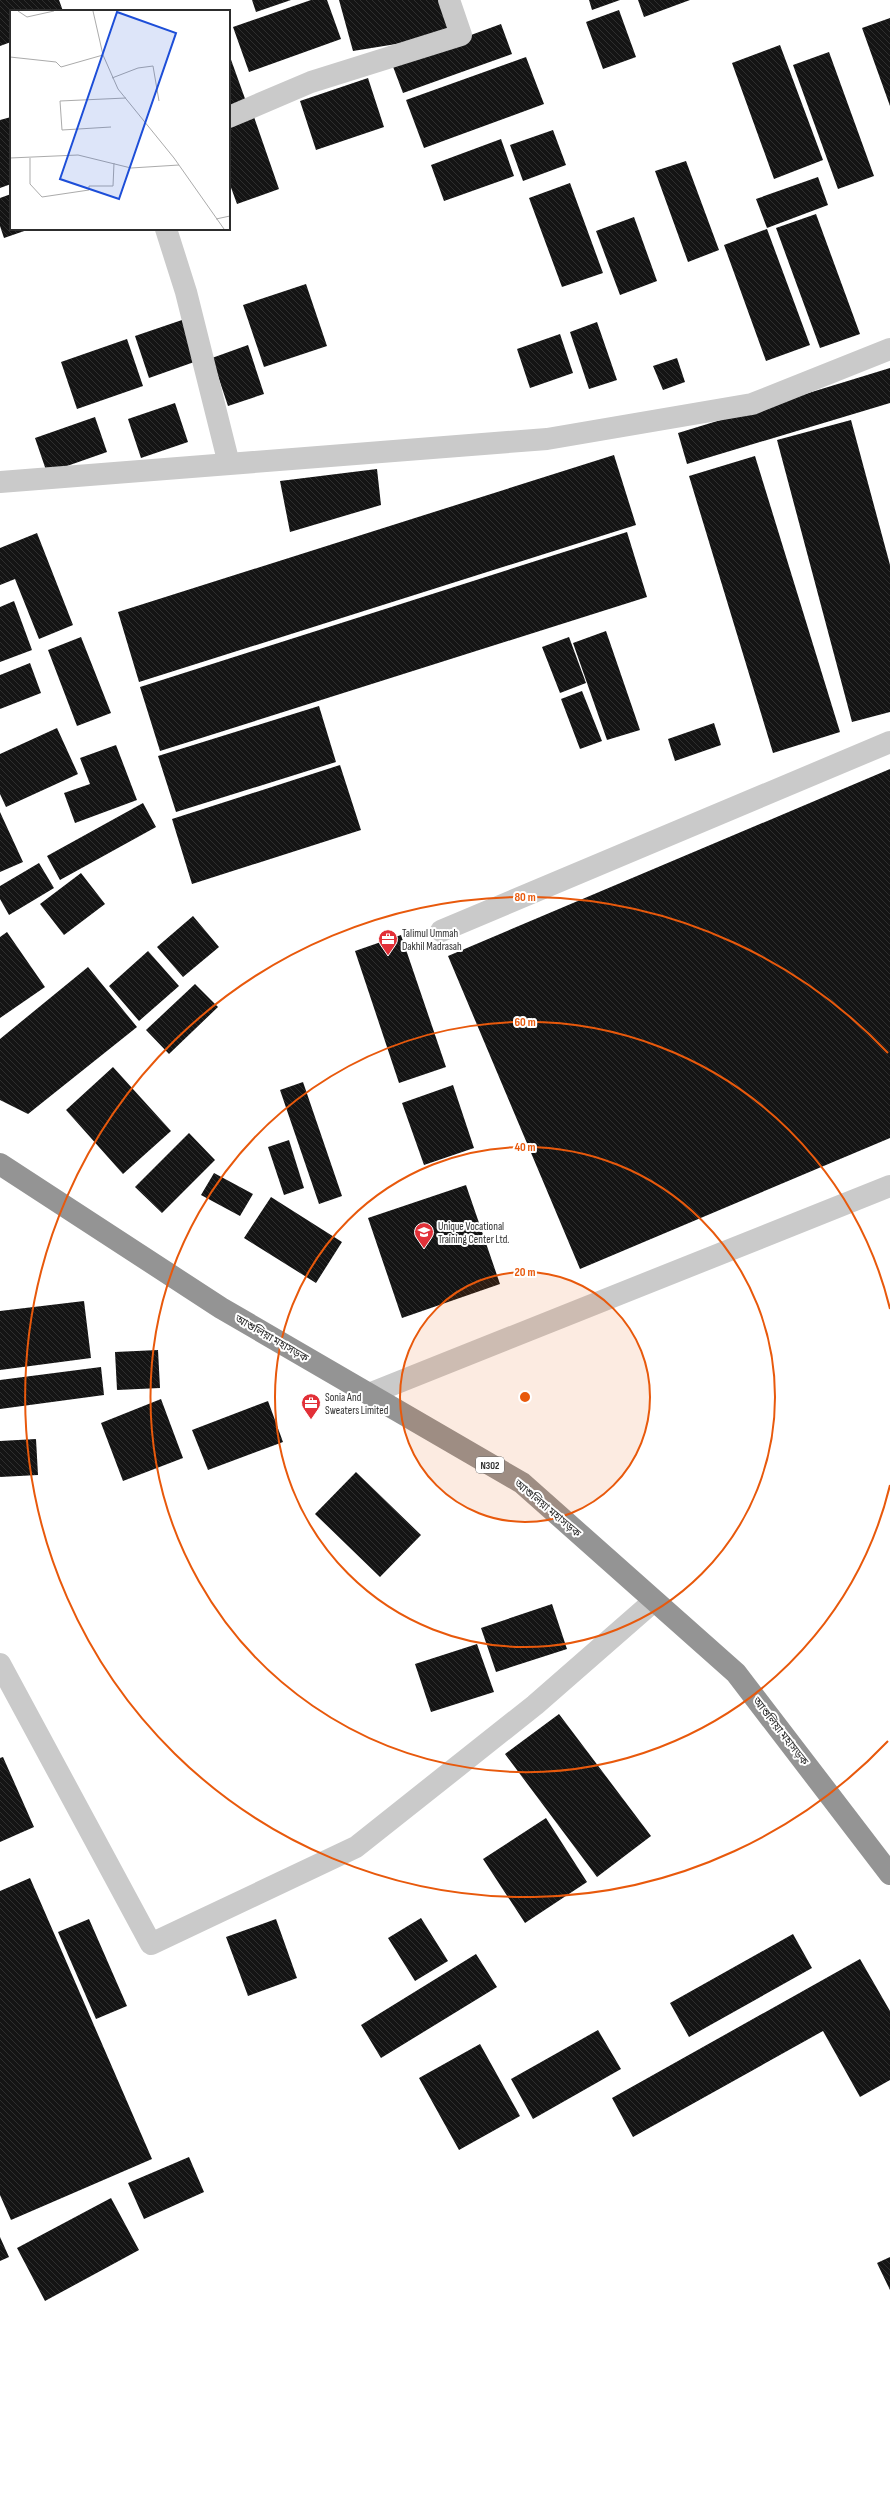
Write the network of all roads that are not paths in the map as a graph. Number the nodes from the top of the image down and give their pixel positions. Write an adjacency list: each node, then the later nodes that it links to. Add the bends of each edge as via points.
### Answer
1 (449, 0): 2 (street, via 461,35 311,82)
2 (230, 116)
3 (166, 230): 5 (street, via 186,292)
4 (890, 349): 5 (street, via 752,404 548,439)
5 (229, 464): 6 (street)
6 (0, 482)
7 (890, 742): 8 (street)
8 (441, 931)
9 (0, 1164): 11 (highway, আশুলিয়া মহাসড়ক / N302, via 221,1308)
10 (890, 1186): 11 (street)
11 (369, 1394): 12 (highway, আশুলিয়া মহাসড়ক / N302, via 522,1483)
12 (654, 1601): 13 (street, via 535,1705 356,1847 151,1944); 14 (highway, আশুলিয়া মহাসড়ক / N302, via 736,1673)
13 (0, 1664)
14 (889, 1868)

